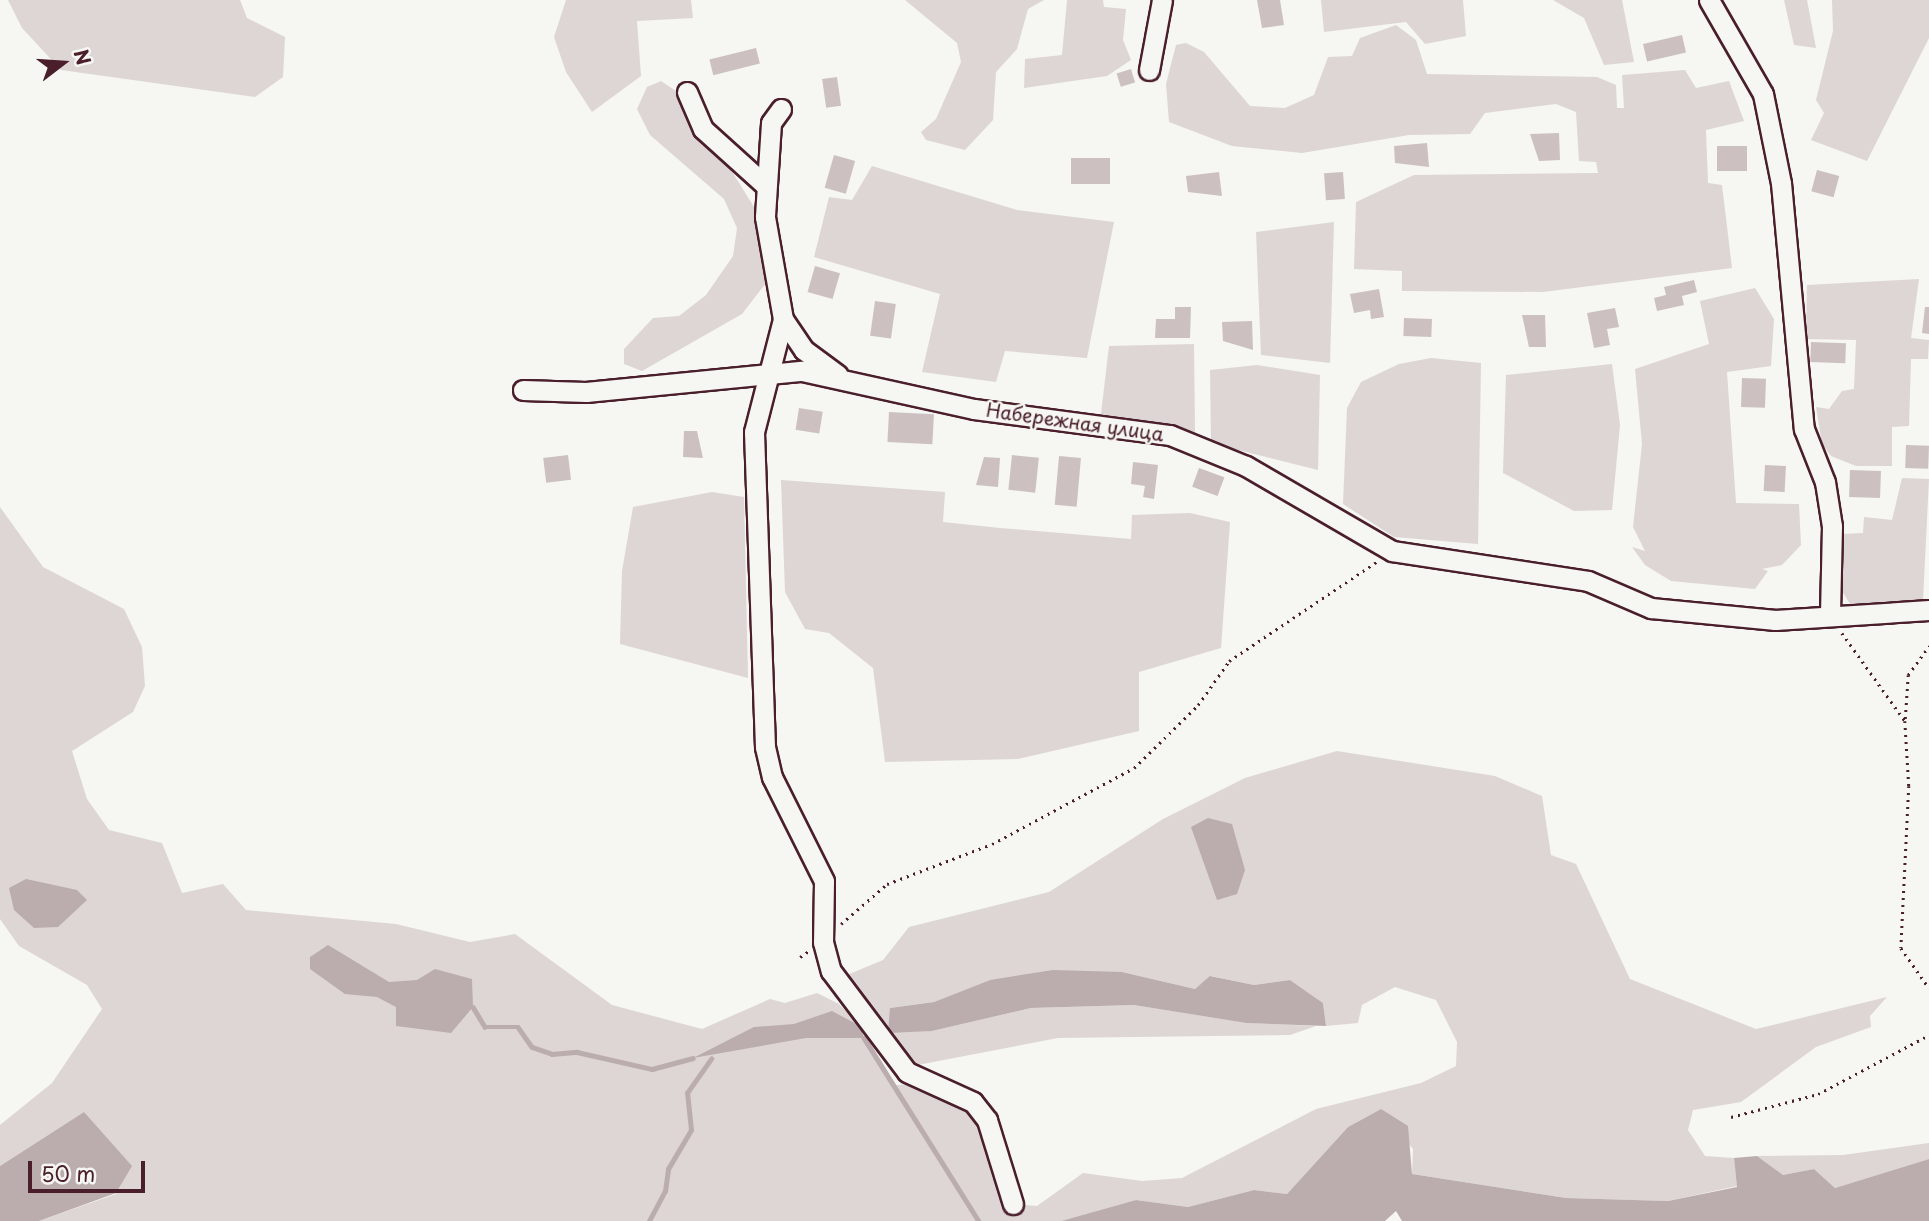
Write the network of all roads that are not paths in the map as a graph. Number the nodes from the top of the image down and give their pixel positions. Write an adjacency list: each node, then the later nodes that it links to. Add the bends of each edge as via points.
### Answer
1 (1162, 0): 3 (street)
2 (1709, 0): 12 (street, via 1763,94 1781,183 1804,429 1825,482 1832,526)
3 (1149, 70)
4 (687, 92): 6 (street, via 703,129)
5 (781, 109): 6 (street, via 771,122)
6 (765, 185): 7 (street)
7 (783, 319): 8 (street); 9 (street, via 804,350)
8 (768, 370): 9 (street, Набережная улица); 10 (street, Набережная улица, via 586,392); 13 (street, via 754,432 765,747 772,777 824,881 823,942 831,971 908,1072 951,1088 986,1120)
9 (847, 380): 12 (street, Набережная улица, via 974,409 1170,435 1246,466 1392,551 1588,581 1664,610 1775,620)
10 (523, 390)
11 (1929, 610): 12 (street, Набережная улица)
12 (1830, 615)
13 (1013, 1205)

